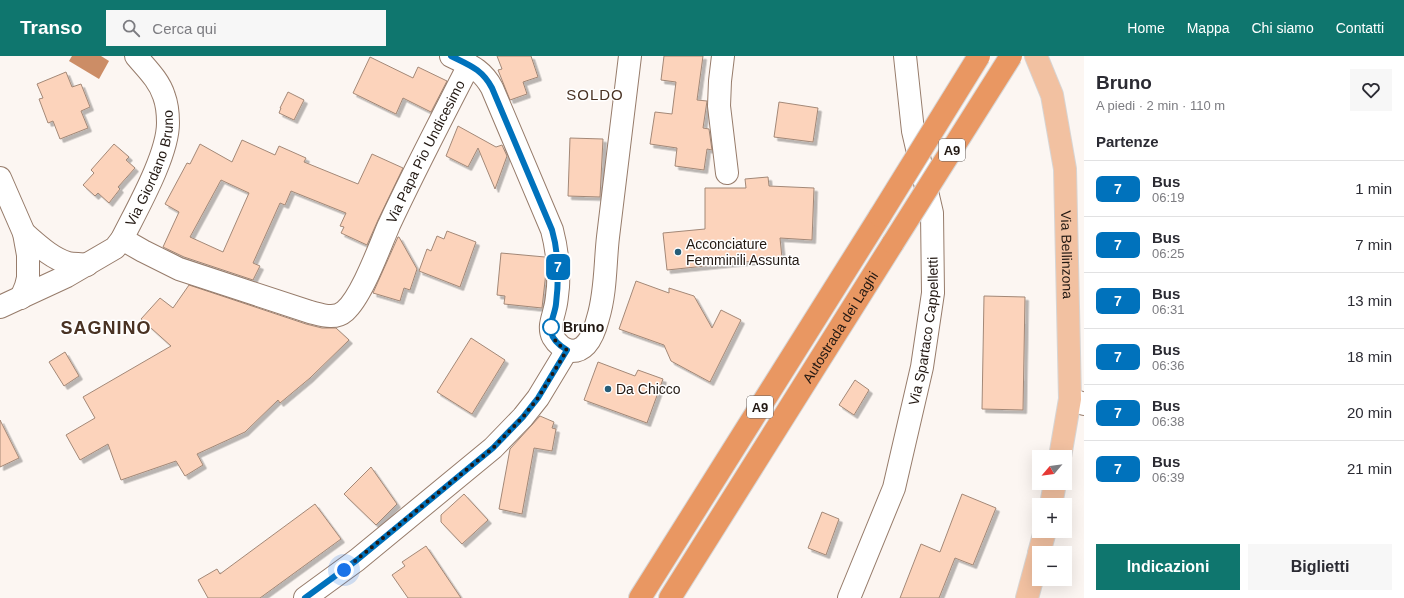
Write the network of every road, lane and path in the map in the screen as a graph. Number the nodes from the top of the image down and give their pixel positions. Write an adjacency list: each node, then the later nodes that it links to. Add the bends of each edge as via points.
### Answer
1 (136, 56): 12 (street, Via Giordano Bruno, via 154,77 164,95 168,123 159,160)
2 (630, 56): 16 (street, via 598,318 587,342 578,350)
3 (723, 56): 9 (street, via 720,106)
4 (905, 56): 23 (street, Via Spartaco Cappelletti, via 913,131 932,213 933,294 922,367 894,488)
5 (979, 56): 21 (highway, Autostrada dei Laghi / A9, bridge)
6 (1011, 56): 22 (highway, Autostrada dei Laghi / A9, bridge)
7 (1036, 56): 17 (main road, Via Bellinzona, via 1052,95 1065,169)
8 (469, 59): 12 (street, Via Papa Pio Undicesimo, via 362,285 344,312 335,316 325,316 179,269); 16 (street, Via Papa Pio Undicesimo, via 487,78 492,88 556,242 558,287 556,307 550,325 556,342)
9 (727, 173)
10 (0, 178): 11 (street)
11 (24, 234): 13 (street, via 46,251 68,263); 14 (street, via 28,255 28,278)
12 (122, 239): 13 (street, via 114,248)
13 (87, 265): 14 (street)
14 (21, 298): 15 (street)
15 (0, 307)
16 (567, 350): 20 (street, via 538,398 493,448 357,560)
17 (1077, 401): 18 (main road, Via Bellinzona)
18 (1062, 450)
19 (1032, 580): 24 (main road)
20 (305, 598)
21 (640, 598)
22 (670, 598)
23 (849, 598)
24 (1027, 598)

